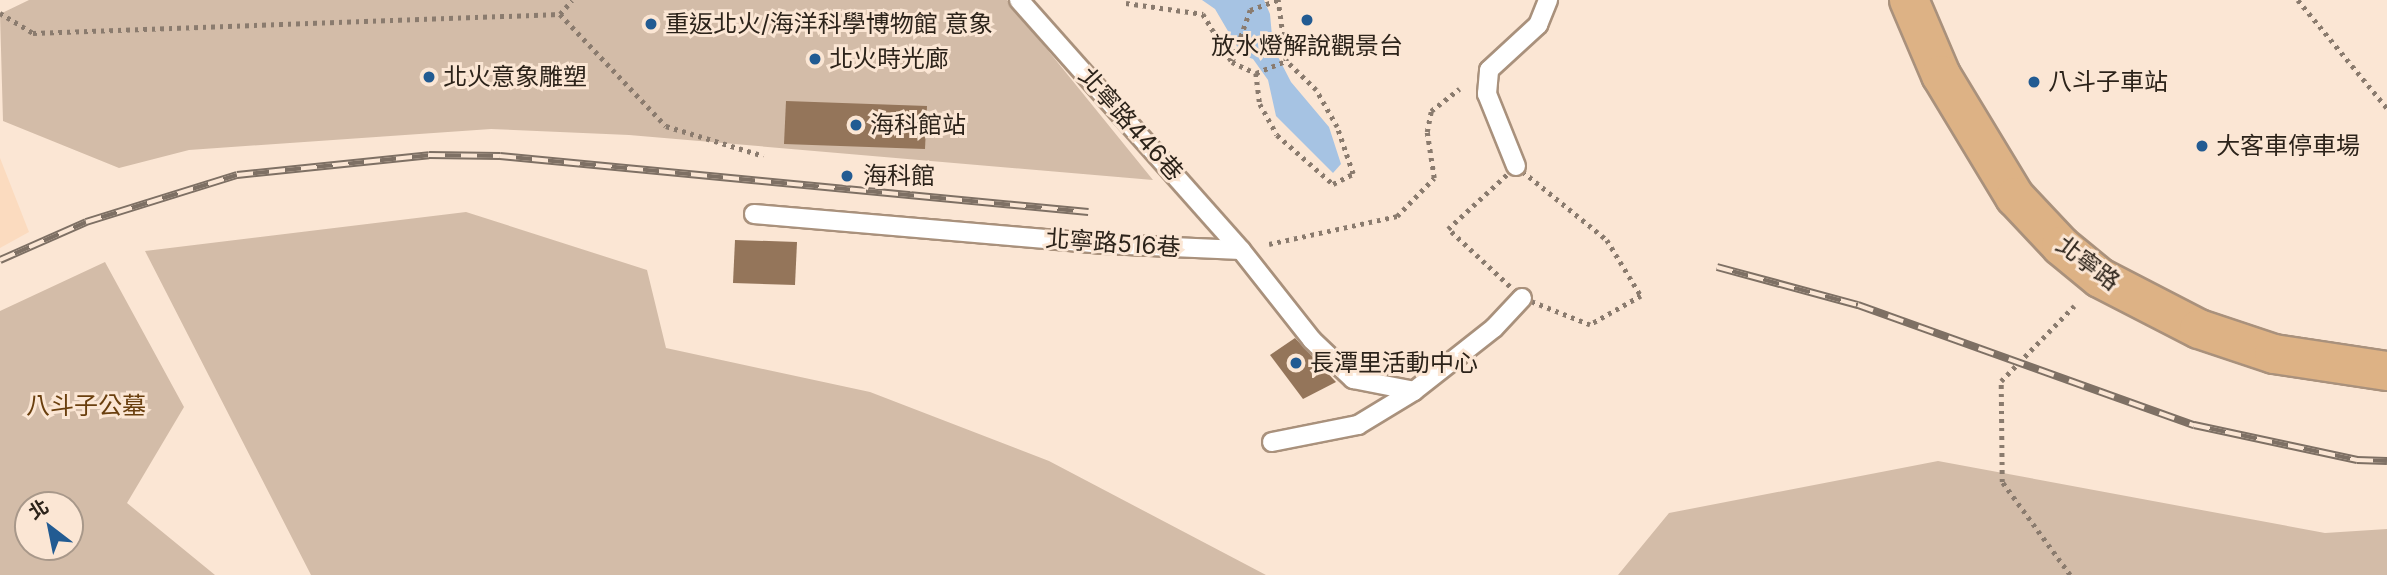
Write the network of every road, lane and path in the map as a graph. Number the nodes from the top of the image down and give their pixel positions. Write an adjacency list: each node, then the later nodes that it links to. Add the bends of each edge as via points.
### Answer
1 (572, 0): 9 (path)
2 (1019, 0): 18 (lane, 北寧路446巷)
3 (1278, 0): 10 (path); 11 (path, via 1250,10)
4 (1548, 0): 13 (lane, via 1538,25 1489,70)
5 (1909, 0): 19 (main road, 北寧路, via 1941,75 2015,197 2061,246)
6 (2298, 0): 14 (path)
7 (1126, 3): 11 (path, via 1203,13)
8 (0, 13): 9 (path, via 33,33)
9 (560, 13): 15 (path, via 666,126)
10 (1286, 61): 12 (path); 12 (path, via 1316,90 1337,127 1353,174 1333,184 1277,135 1260,104)
11 (1232, 62): 12 (path)
12 (1256, 73)
13 (1488, 79): 16 (lane, via 1487,94); 18 (path, via 1458,89 1431,111 1427,132 1434,178 1397,216)
14 (2387, 108)
15 (764, 156)
16 (1516, 166): 20 (path, via 1448,229); 20 (path, via 1607,240 1641,296 1590,325)
17 (754, 214): 18 (lane, 北寧路516巷, via 1104,244)
18 (1241, 250): 22 (lane, via 1312,340 1353,379)
19 (2100, 278): 21 (main road, 北寧路, via 2199,328 2274,354); 24 (path, via 2001,381 2003,482)
20 (1522, 298): 22 (lane, via 1494,328)
21 (2387, 371)
22 (1414, 391): 23 (lane, via 1358,425)
23 (1272, 442)
24 (2070, 575)

